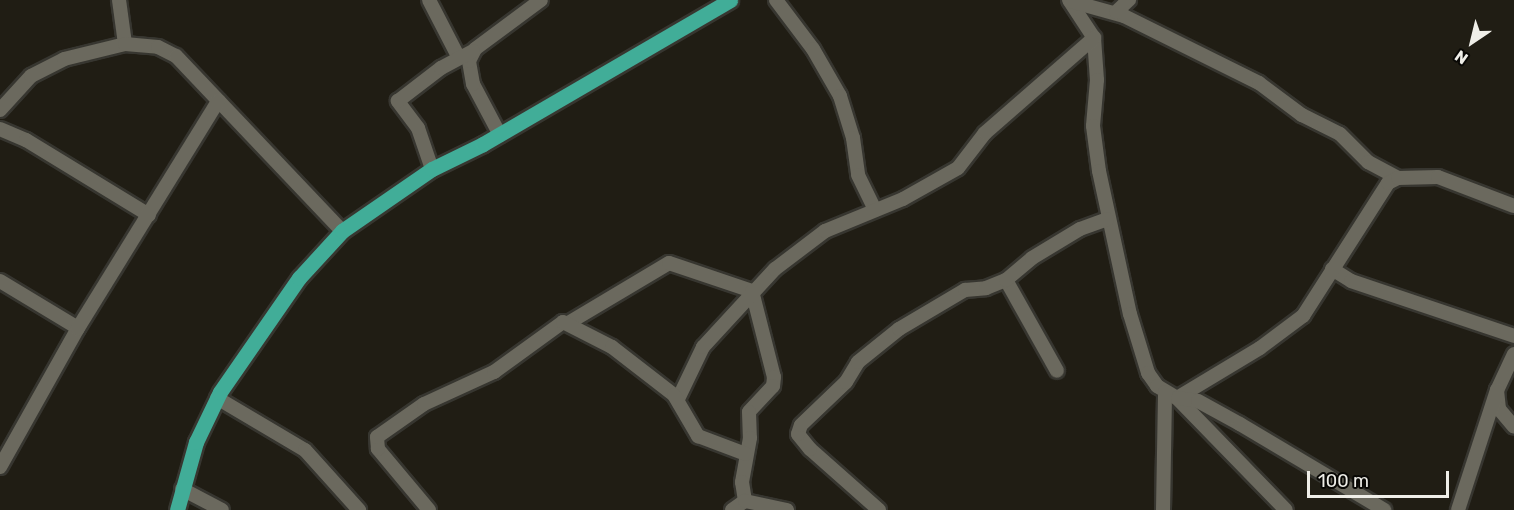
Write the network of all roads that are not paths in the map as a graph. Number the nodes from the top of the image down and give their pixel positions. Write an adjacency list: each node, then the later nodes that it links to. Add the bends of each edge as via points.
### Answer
1 (118, 0): 10 (street)
2 (429, 0): 12 (street)
3 (541, 0): 11 (street)
4 (730, 0): 16 (main road)
5 (776, 0): 20 (street, via 813,49 840,96 853,138 858,175)
6 (1070, 0): 8 (street); 9 (street)
7 (1129, 0): 8 (street)
8 (1116, 12): 18 (street, via 1259,83 1302,115 1340,134 1368,162)
9 (1094, 38): 20 (street, via 985,133 958,168); 22 (street, via 1097,80 1093,126)
10 (125, 44): 13 (street, via 158,47 176,56); 14 (street, via 64,59 31,76)
11 (473, 51): 12 (street); 16 (street, via 468,65 473,84)
12 (459, 58): 17 (street, via 398,101 418,128)
13 (218, 101): 21 (street); 23 (street)
14 (0, 110)
15 (0, 129): 21 (street, via 26,140)
16 (500, 135): 17 (main road)
17 (432, 169): 23 (main road)
18 (1398, 178): 19 (street, via 1452,180); 24 (street, via 1383,188)
19 (1514, 206)
20 (875, 210): 27 (street, via 825,231)
21 (149, 215): 29 (street)
22 (1107, 219): 25 (street, via 1080,229 1032,258); 34 (street, via 1148,373)
23 (342, 231): 35 (main road, via 299,278)
24 (1332, 269): 30 (street, via 1351,281); 34 (street, via 1303,316 1260,348)
25 (1006, 280): 32 (street); 49 (street, via 986,288 965,290 899,329 858,362 846,382 799,428 800,437 810,448)
26 (0, 281): 29 (street)
27 (752, 291): 28 (street, via 669,263); 36 (street, via 703,347); 39 (street, via 774,377 773,386 749,412)
28 (570, 322): 36 (street, via 612,347); 46 (street, via 561,322 494,372 424,404 377,437 378,449)
29 (78, 328): 40 (street)
30 (1514, 336)
31 (1514, 354): 33 (street)
32 (1057, 371)
33 (1497, 390): 37 (street, via 1499,409); 38 (street)
34 (1171, 395): 50 (street); 51 (street); 52 (street, via 1198,401)
35 (217, 398): 41 (main road, via 196,442); 43 (street, via 305,450)
36 (678, 399): 39 (street, via 698,436)
37 (1510, 424): 38 (street)
38 (1484, 426): 53 (street)
39 (746, 454): 42 (street, via 742,482)
40 (0, 467)
41 (182, 489): 44 (main road); 45 (street)
42 (745, 501): 47 (street); 48 (street)
43 (353, 508)
44 (177, 510)
45 (222, 510)
46 (429, 510)
47 (732, 510)
48 (787, 510)
49 (879, 510)
50 (1163, 510)
51 (1286, 510)
52 (1384, 510)
53 (1458, 510)

